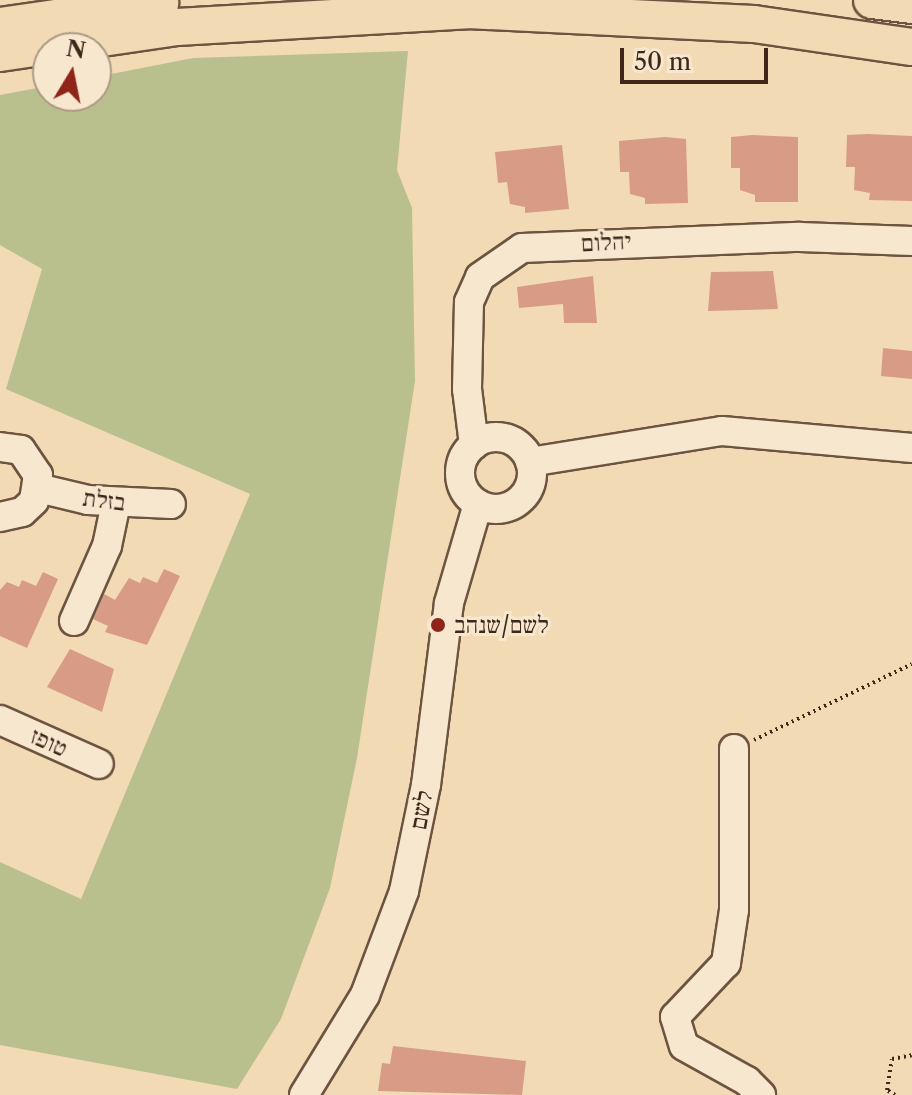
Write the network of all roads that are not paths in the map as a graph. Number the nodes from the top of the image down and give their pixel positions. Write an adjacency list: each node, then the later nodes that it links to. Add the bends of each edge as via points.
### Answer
1 (193, 0): 4 (main road)
2 (872, 0): 3 (main road)
3 (912, 5)
4 (0, 26)
5 (912, 47): 6 (main road, via 754,24 468,10 177,27)
6 (0, 53)
7 (912, 241): 8 (street, יהלום, via 784,237 522,248 480,277 469,302 467,389)
8 (474, 445): 11 (street, via 499,437 515,443); 15 (street, via 465,454 460,480)
9 (0, 447): 12 (street, via 30,457)
10 (912, 448): 11 (street, via 722,431)
11 (530, 462): 15 (street, via 529,486 517,502 502,508)
12 (38, 488): 13 (street, בזלת); 16 (street, via 25,510)
13 (116, 503): 14 (street, בזלת); 17 (street, via 107,546)
14 (171, 504)
15 (478, 504): 21 (street, לשם, via 449,603 426,785 404,891 365,995)
16 (0, 517)
17 (74, 621)
18 (0, 720): 20 (street, טופז)
19 (734, 749): 22 (street, via 734,910 726,963 675,1017 684,1046 747,1081)
20 (99, 764)
21 (304, 1095)
22 (761, 1095)

